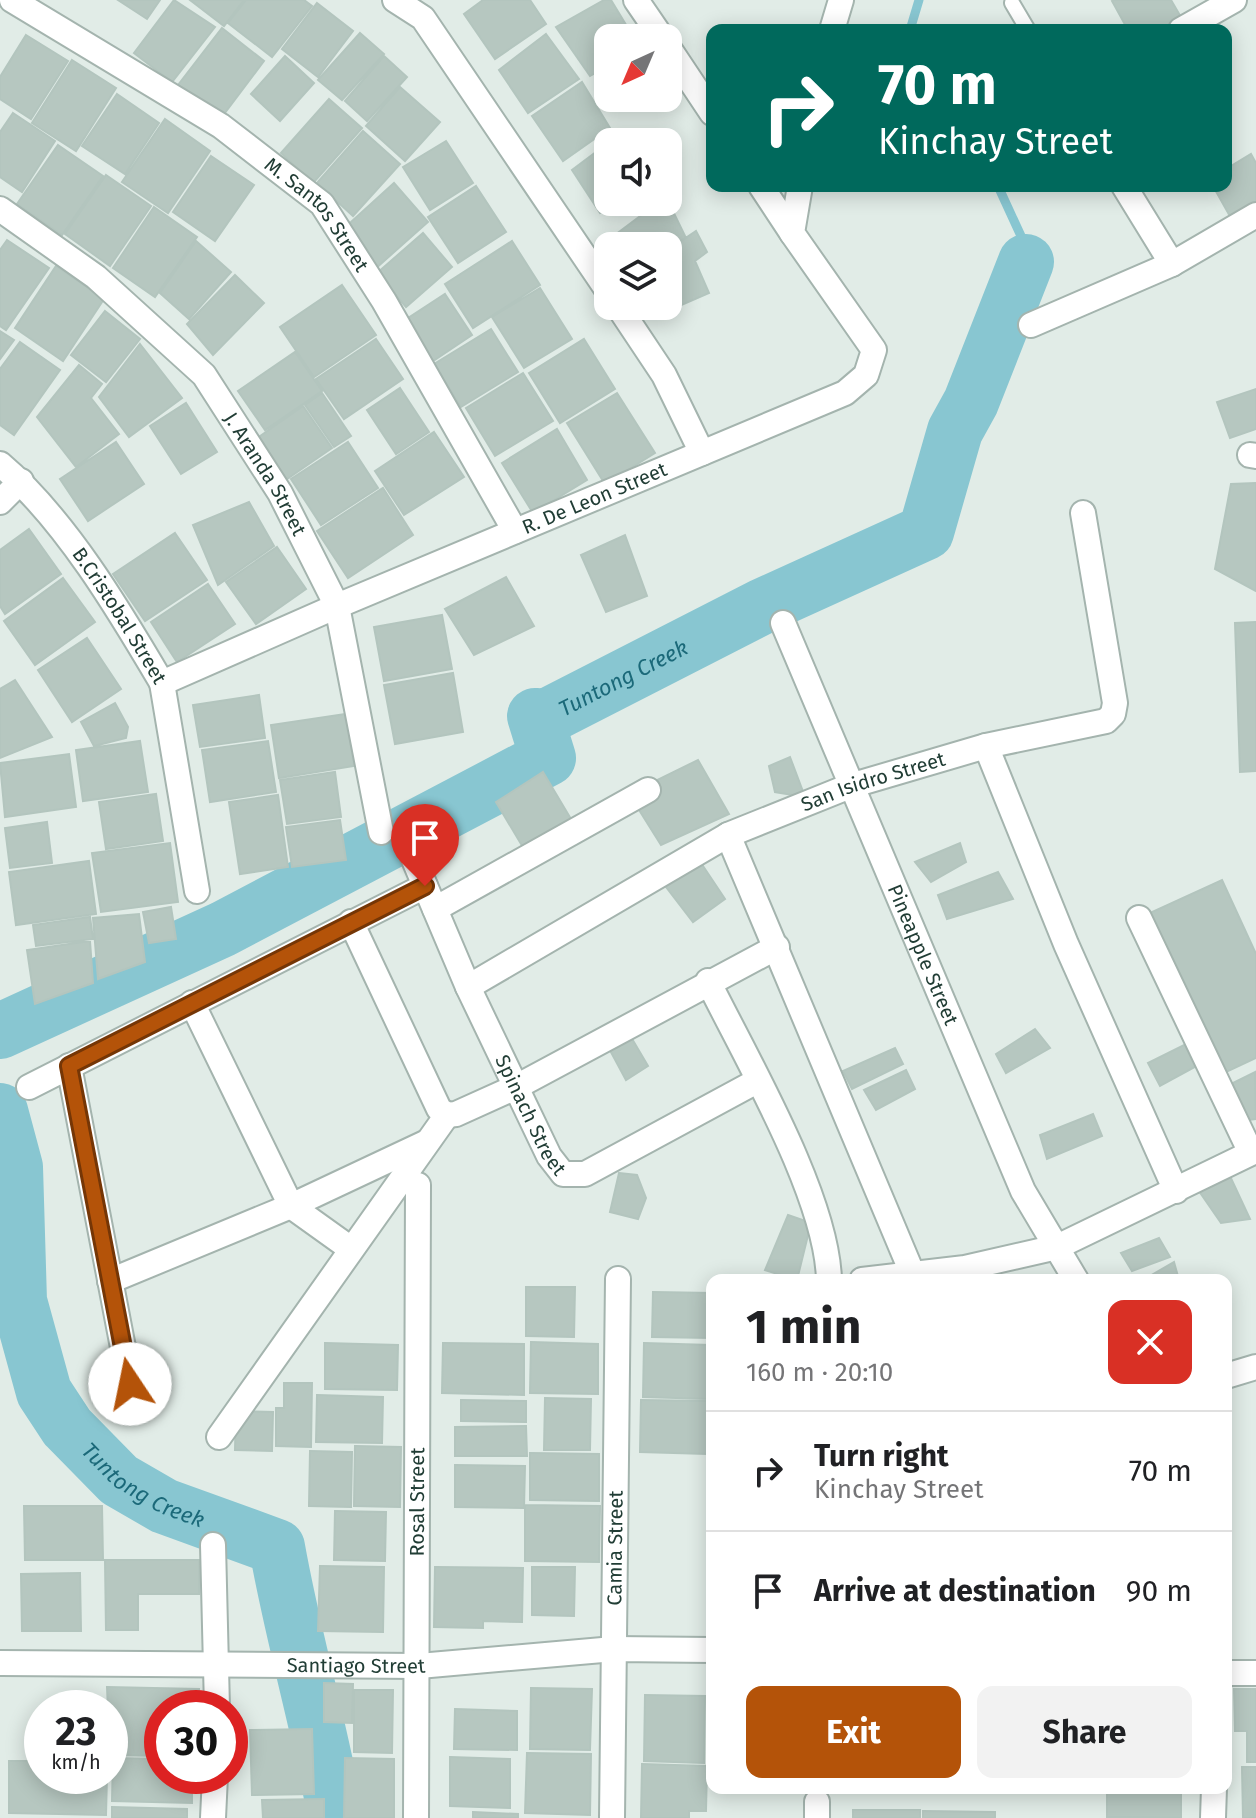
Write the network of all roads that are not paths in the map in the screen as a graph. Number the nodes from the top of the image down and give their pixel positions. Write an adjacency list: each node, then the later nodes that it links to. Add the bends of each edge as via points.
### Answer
1 (12, 0): 29 (street, M. Santos Street, via 221,126 322,204 384,301)
2 (395, 0): 7 (street)
3 (636, 0): 8 (street)
4 (841, 0): 9 (street)
5 (1234, 0): 11 (street)
6 (1012, 3): 10 (lane)
7 (429, 9): 21 (street)
8 (652, 24)
9 (834, 24)
10 (1024, 24)
11 (1192, 24)
12 (682, 68): 13 (street)
13 (706, 104)
14 (765, 192): 19 (street)
15 (799, 192): 19 (street)
16 (1128, 192): 20 (street)
17 (0, 209): 30 (street, J. Aranda Street, via 96,277 204,375 280,493)
18 (1256, 215): 20 (street)
19 (792, 233): 24 (street, R. De Leon Street, via 874,350 866,375 845,393)
20 (1172, 264): 23 (street)
21 (594, 269)
22 (627, 320): 24 (street, via 664,375)
23 (1031, 325)
24 (702, 453): 29 (street, R. De Leon Street)
25 (0, 464): 26 (street, B.Cristobal Street)
26 (21, 481): 27 (street); 32 (street, B.Cristobal Street, via 108,593)
27 (0, 502)
28 (1083, 513): 33 (street, San Isidro Street, via 1113,714 1096,725)
29 (515, 531): 30 (street, R. De Leon Street)
30 (337, 606): 32 (street, R. De Leon Street); 36 (street, J. Aranda Street)
31 (783, 623): 34 (street, Pineapple Street)
32 (162, 683): 40 (street, B.Cristobal Street)
33 (986, 746): 34 (street, San Isidro Street); 55 (street, via 1066,944)
34 (850, 786): 37 (street, San Isidro Street); 57 (street, Pineapple Street, via 1023,1191)
35 (648, 790): 41 (street)
36 (381, 832)
37 (728, 835): 44 (street); 46 (street, San Isidro Street)
38 (412, 855): 39 (street, Spinach Street)
39 (425, 886): 41 (street, Spinach Street); 43 (street)
40 (197, 891)
41 (435, 909): 46 (street, Spinach Street)
42 (1139, 918): 55 (street, via 1251,1153)
43 (351, 922): 47 (street); 52 (street, via 439,1109)
44 (777, 947): 45 (street); 60 (street)
45 (708, 981): 49 (street); 51 (street)
46 (468, 987): 51 (street, Spinach Street)
47 (192, 1003): 48 (street); 56 (street)
48 (69, 1066): 50 (street); 64 (street)
49 (757, 1081): 51 (street, Spinach Street, via 585,1174 571,1176 555,1166); 59 (street, via 828,1250)
50 (29, 1087)
51 (516, 1087): 52 (street)
52 (447, 1115): 53 (street)
53 (427, 1142): 56 (street); 58 (street)
54 (418, 1185): 74 (street, Rosal Street)
55 (1176, 1191): 57 (street)
56 (291, 1206): 58 (street); 64 (street)
57 (1057, 1247): 61 (street); 62 (street, Pineapple Street)
58 (351, 1249): 68 (street)
59 (829, 1274)
60 (913, 1274)
61 (918, 1274)
62 (1073, 1274)
63 (618, 1279): 70 (street, Camia Street)
64 (110, 1281): 67 (street)
65 (1256, 1367): 66 (street)
66 (1232, 1374)
67 (130, 1384)
68 (219, 1437)
69 (213, 1545): 73 (street)
70 (614, 1649): 71 (street, Santiago Street); 74 (street, Santiago Street); 82 (street, Camia Street)
71 (706, 1650)
72 (0, 1663): 73 (street, Santiago Street)
73 (219, 1666): 74 (street, Santiago Street); 77 (street)
74 (419, 1666): 81 (street, Rosal Street)
75 (1232, 1673): 76 (street)
76 (1256, 1673)
77 (218, 1690)
78 (214, 1794): 80 (street)
79 (1214, 1794): 83 (street)
80 (213, 1818)
81 (416, 1818)
82 (612, 1818)
83 (1213, 1818)

